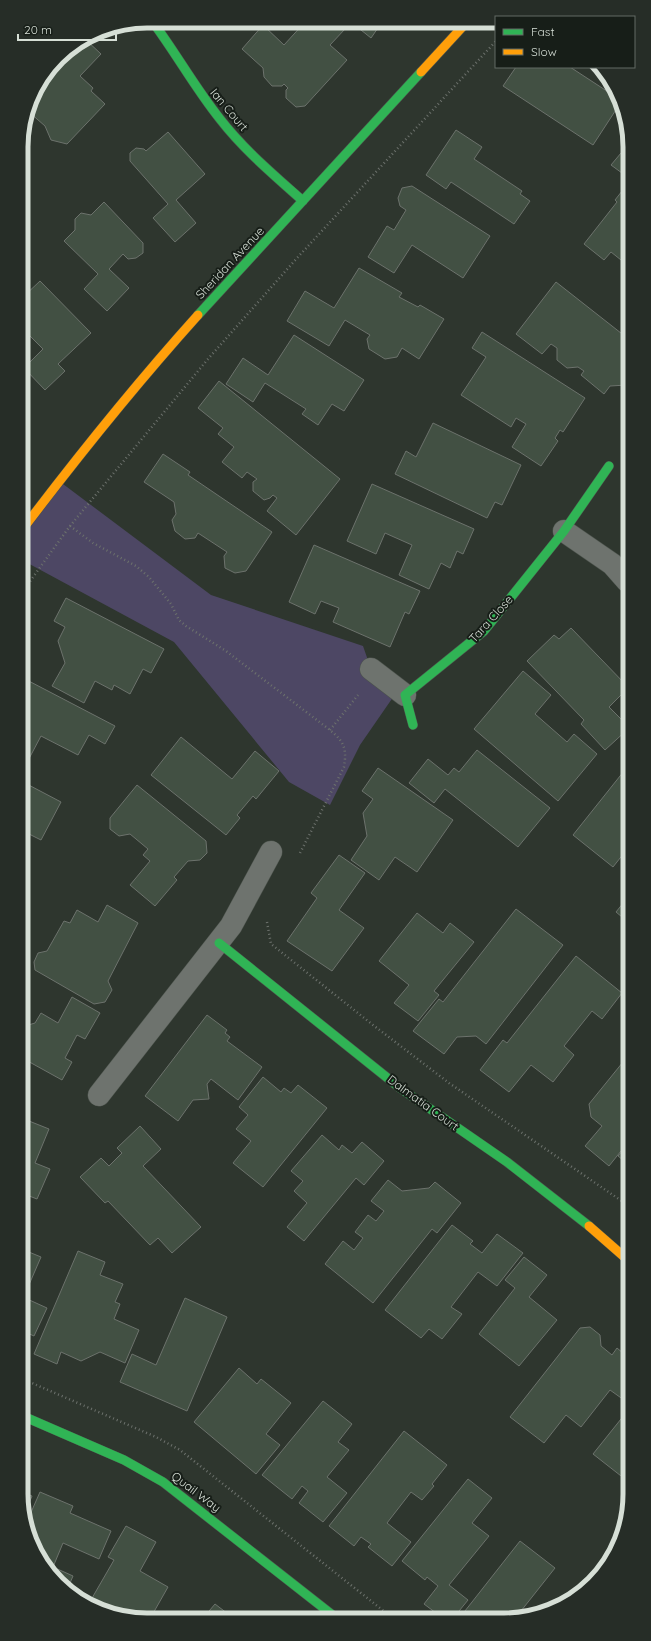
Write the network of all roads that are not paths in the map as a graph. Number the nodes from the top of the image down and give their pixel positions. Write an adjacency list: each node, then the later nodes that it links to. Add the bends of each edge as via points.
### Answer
1 (157, 28): 3 (street, Ian Court, via 221,121)
2 (461, 28): 3 (street, Sheridan Avenue)
3 (303, 201): 5 (street, Sheridan Avenue, via 161,356)
4 (609, 466): 6 (street, Tara Close)
5 (28, 522)
6 (564, 531): 7 (street, via 612,564); 9 (street, Tara Close, via 484,631)
7 (623, 576)
8 (374, 671): 9 (street)
9 (405, 695): 10 (street)
10 (413, 725)
11 (271, 852): 12 (street)
12 (219, 943): 13 (street); 14 (street, Dalmatia Court, via 400,1088 508,1162 569,1208)
13 (99, 1095)
14 (623, 1256)
15 (28, 1418): 16 (street, Quail Way, via 124,1460 163,1482)
16 (330, 1613)

